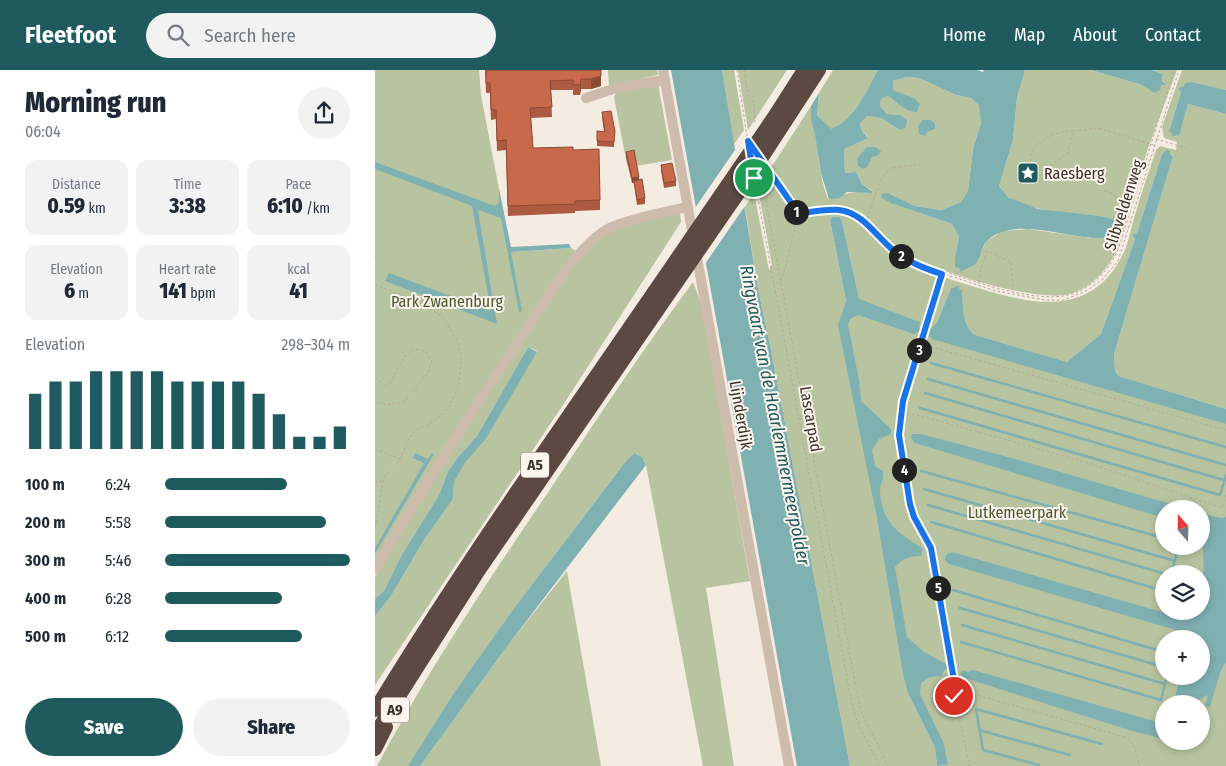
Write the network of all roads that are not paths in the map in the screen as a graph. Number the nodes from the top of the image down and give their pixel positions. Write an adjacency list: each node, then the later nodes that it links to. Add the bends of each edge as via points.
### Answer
1 (803, 70): 8 (highway, A5, bridge, via 500,515)
2 (819, 70): 7 (highway, A5, bridge)
3 (664, 75): 4 (street); 5 (street, Lijnderdijk)
4 (586, 98)
5 (687, 207): 6 (street, via 605,230 579,252 424,486); 11 (street, Lijnderdijk)
6 (375, 570)
7 (414, 670): 9 (highway, A5); 10 (highway, A9)
8 (375, 710)
9 (375, 734)
10 (375, 750)
11 (789, 766)

